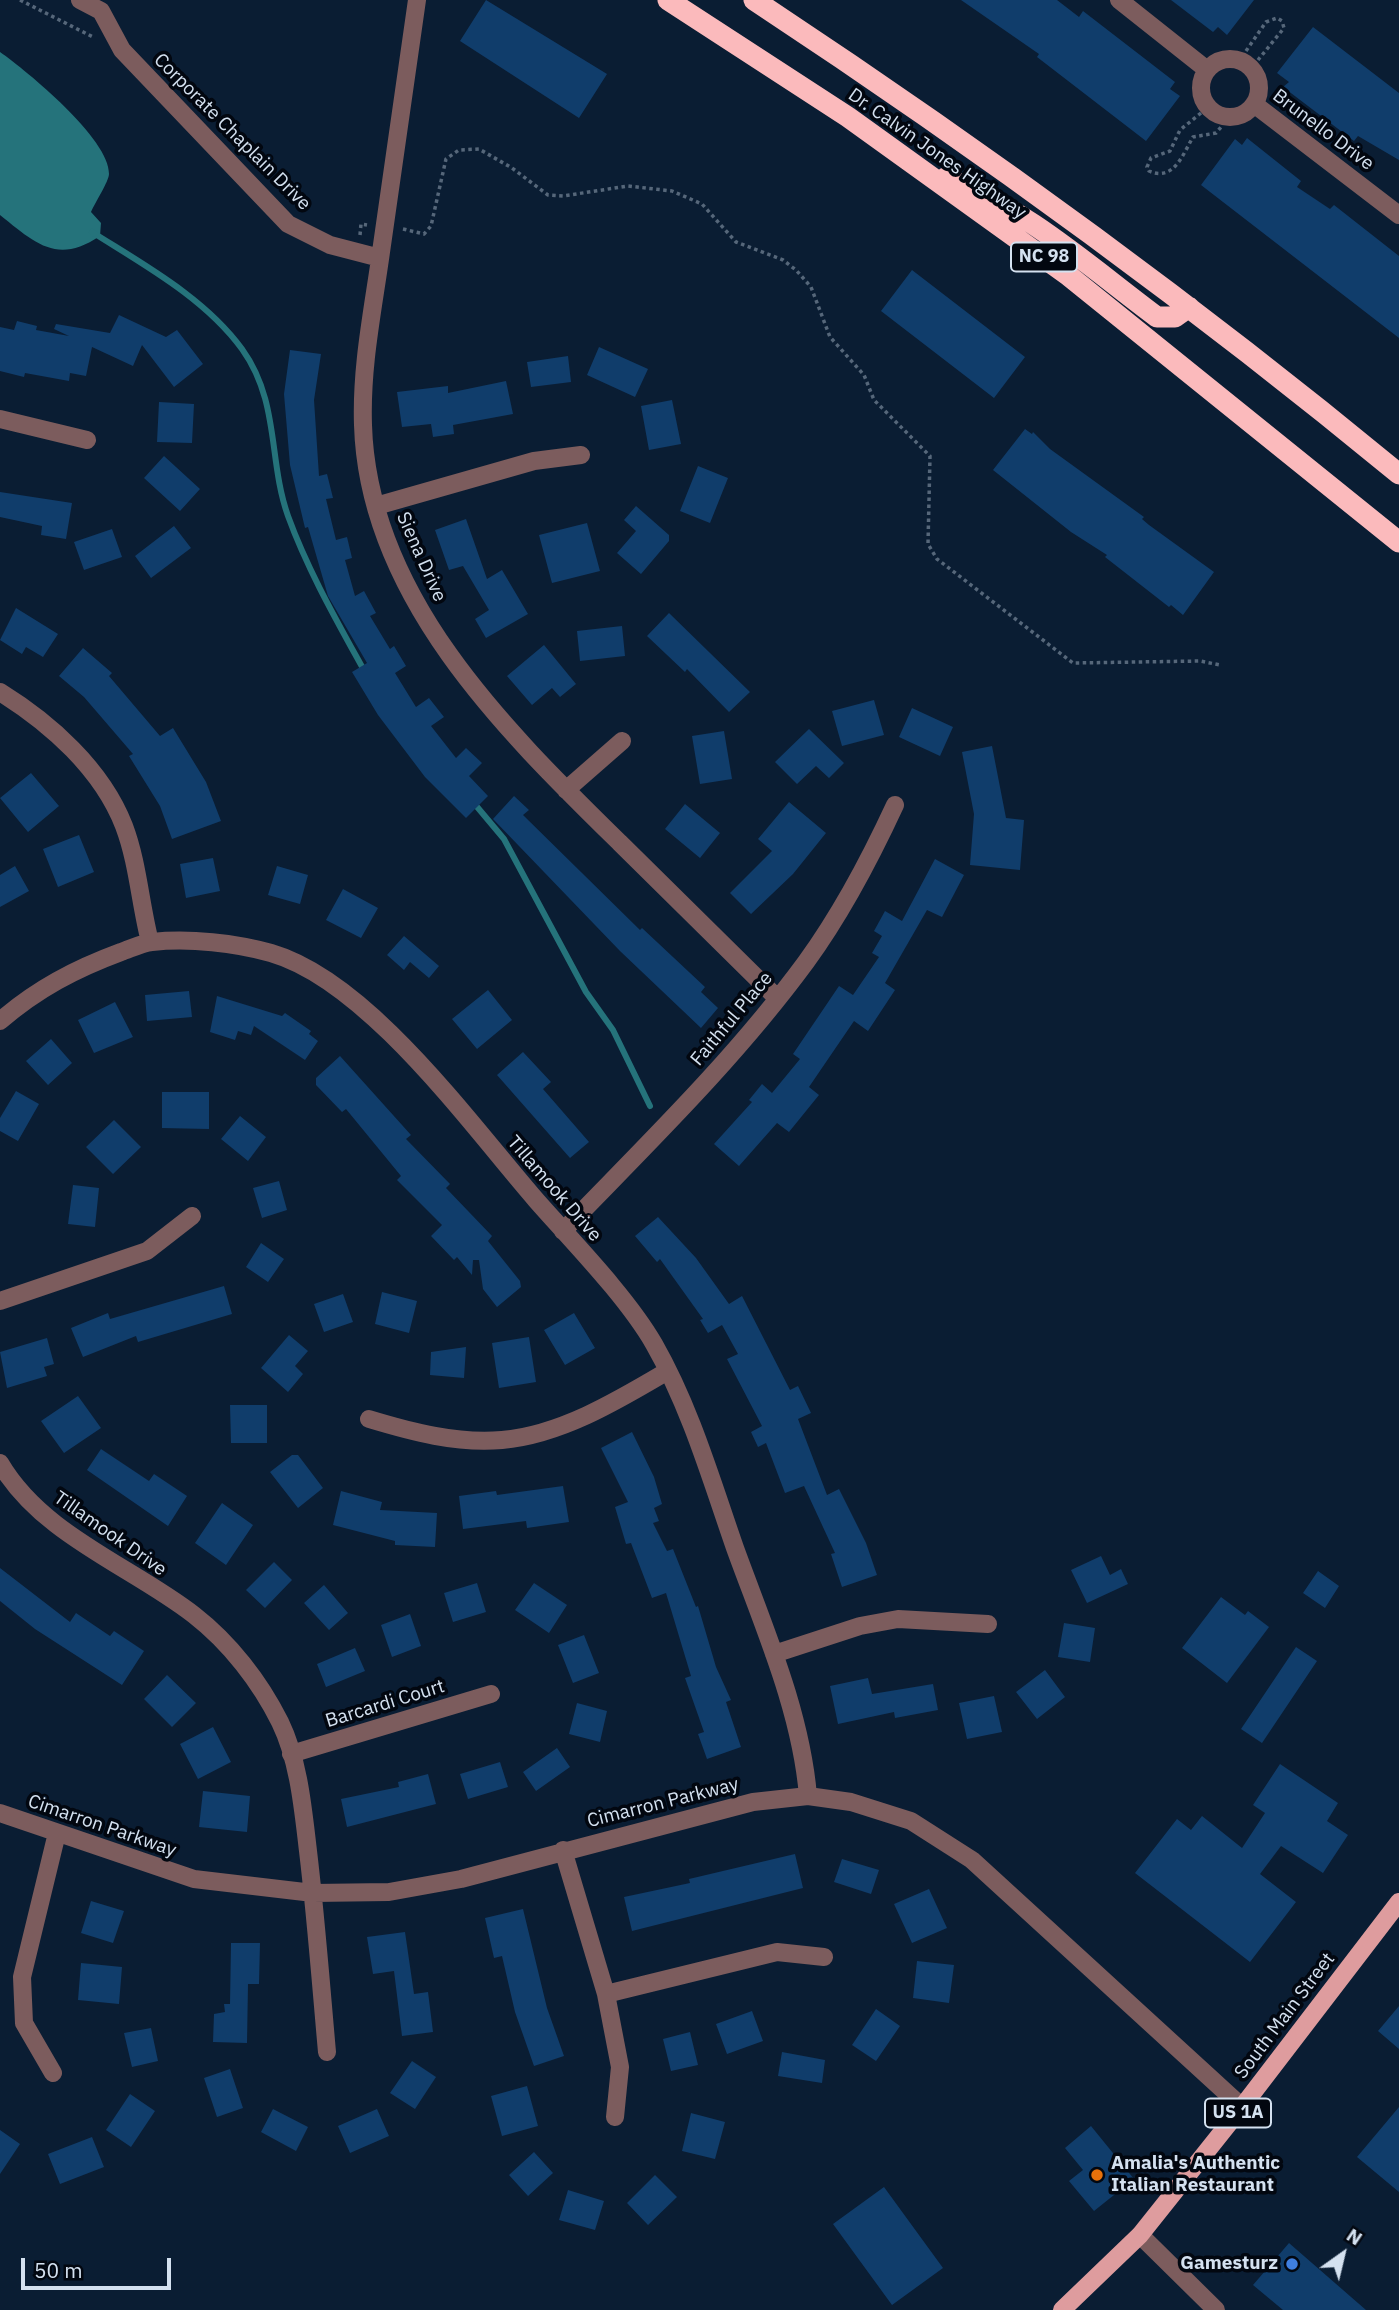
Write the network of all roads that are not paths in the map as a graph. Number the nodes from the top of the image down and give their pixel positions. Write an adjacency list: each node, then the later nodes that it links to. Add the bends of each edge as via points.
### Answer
1 (80, 0): 10 (street, Corporate Chaplain Drive, via 101,11 122,50 288,223 330,245)
2 (417, 0): 10 (street, Siena Drive)
3 (668, 0): 8 (highway, Dr. Calvin Jones Highway / NC 98)
4 (754, 0): 11 (highway, Dr. Calvin Jones Highway / NC 98, via 953,135)
5 (1119, 0): 6 (street)
6 (1206, 69): 7 (street, Brunello Drive, via 1223,58 1251,67 1259,85); 7 (street, Brunello Drive, via 1201,96 1212,111 1230,117)
7 (1254, 104): 9 (street, Brunello Drive)
8 (920, 169): 11 (highway, via 978,190 1014,211 1157,317 1175,317); 17 (highway, Dr. Calvin Jones Highway / NC 98, via 1069,275)
9 (1399, 215)
10 (380, 258): 16 (street, Siena Drive, via 365,358 363,424)
11 (1189, 307): 15 (highway, Dr. Calvin Jones Highway / NC 98)
12 (0, 419): 13 (street)
13 (87, 440)
14 (581, 455): 16 (street, via 534,461)
15 (1394, 467)
16 (376, 506): 20 (street, Siena Drive, via 397,562 457,666)
17 (1399, 542)
18 (0, 692): 22 (street, via 71,749 116,807 130,847)
19 (622, 741): 20 (street)
20 (566, 790): 23 (street, Siena Drive)
21 (895, 805): 23 (street, Faithful Place, via 837,913)
22 (150, 942): 24 (street, Tillamook Drive, via 82,966 31,994); 26 (street, Tillamook Drive, via 223,944 274,954 332,983 403,1046)
23 (776, 998): 26 (street, Faithful Place, via 721,1068)
24 (0, 1021)
25 (192, 1216): 27 (street, via 147,1251)
26 (563, 1231): 28 (street, Tillamook Drive, via 640,1322)
27 (0, 1301)
28 (666, 1372): 29 (street, via 590,1413 503,1440 434,1436); 32 (street, Tillamook Drive, via 685,1409)
29 (369, 1419)
30 (0, 1463): 34 (street, Tillamook Drive, via 36,1508 194,1615 230,1648 262,1690)
31 (988, 1624): 32 (street, via 898,1619 860,1626)
32 (774, 1654): 35 (street, Tillamook Drive, via 805,1757)
33 (491, 1694): 34 (street, Barcardi Court)
34 (292, 1754): 39 (street, Tillamook Drive)
35 (808, 1796): 38 (street, Cimarron Parkway, via 753,1802); 45 (street, Cimarron Parkway, via 850,1802 911,1821 972,1860)
36 (0, 1813): 37 (street, Cimarron Parkway)
37 (57, 1833): 39 (street, Cimarron Parkway, via 194,1879); 44 (street, via 22,1977 24,2023)
38 (563, 1850): 39 (street, Cimarron Parkway, via 461,1879 389,1892); 42 (street)
39 (313, 1893): 43 (street, Tillamook Drive)
40 (1399, 1902): 45 (main road, South Main Street / US 1A)
41 (824, 1957): 42 (street, via 777,1952)
42 (606, 1994): 46 (street, via 620,2067)
43 (327, 2052)
44 (53, 2073)
45 (1242, 2107): 47 (main road, South Main Street / US 1A)
46 (615, 2117)
47 (1140, 2235): 48 (main road, South Main Street / US 1A); 49 (street)
48 (1062, 2310)
49 (1216, 2310)

